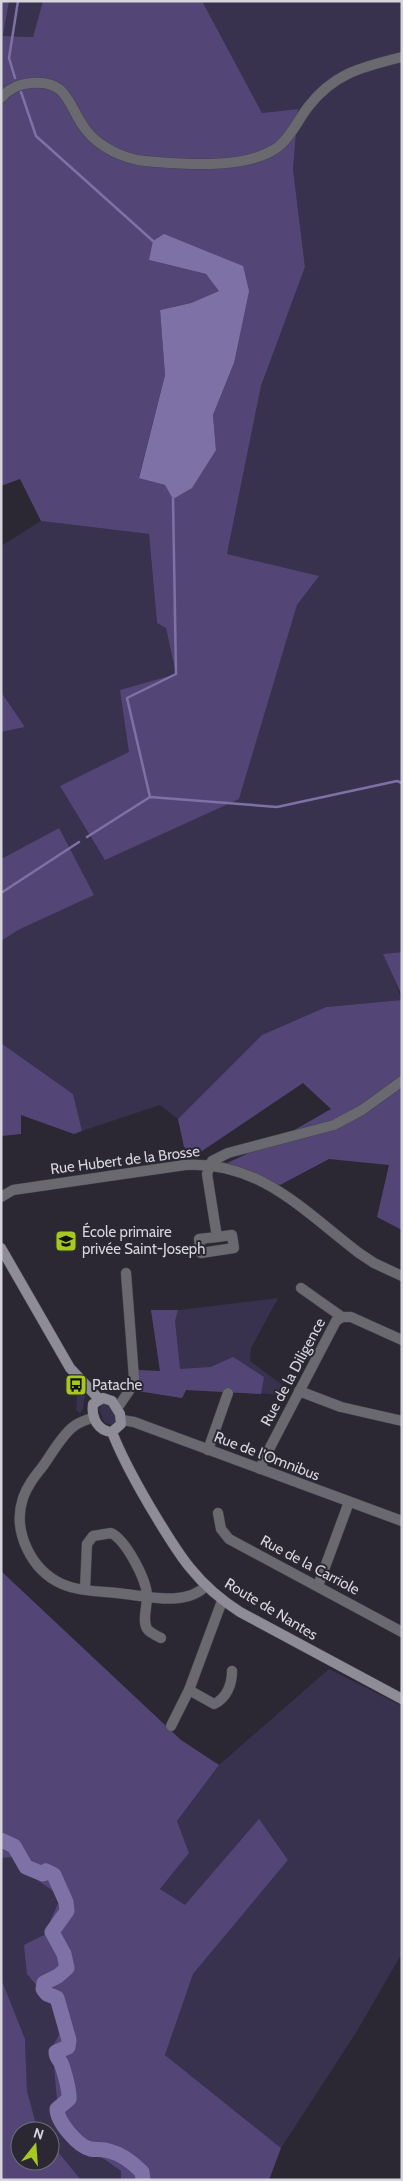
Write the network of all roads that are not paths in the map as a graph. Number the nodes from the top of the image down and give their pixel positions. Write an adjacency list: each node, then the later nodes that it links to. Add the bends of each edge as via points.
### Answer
1 (402, 57): 2 (street, via 362,67 339,78 318,94 277,148 241,161 143,160 113,151 86,130 68,98 53,85 41,82 16,85)
2 (1, 98)
3 (402, 1081): 4 (street, via 362,1110 334,1125 228,1153)
4 (209, 1165): 5 (street, Rue Hubert de la Brosse, via 186,1165 41,1186 11,1191); 6 (street, via 207,1174); 9 (street, Rue Hubert de la Brosse, via 237,1171 274,1187 359,1253)
5 (1, 1197)
6 (217, 1237)
7 (1, 1248): 15 (main road, via 70,1368)
8 (126, 1273): 16 (street, via 134,1378 130,1391)
9 (402, 1276)
10 (301, 1288): 11 (street)
11 (342, 1317): 12 (street, via 351,1317); 13 (street, Rue de la Diligence, via 336,1321)
12 (402, 1340)
13 (299, 1392): 19 (street, via 340,1407); 22 (street, Rue de la Diligence)
14 (228, 1393): 21 (street)
15 (98, 1399): 16 (main road, via 109,1398); 17 (main road, via 93,1404)
16 (118, 1407): 18 (main road)
17 (94, 1418): 20 (main road, via 104,1432); 28 (street, via 72,1427 27,1487 20,1508 22,1538 38,1566 55,1581)
18 (122, 1420): 20 (main road); 21 (street, Rue de l'Omnibus)
19 (402, 1421)
20 (112, 1432): 26 (main road, Route de Nantes, via 119,1452 180,1557)
21 (208, 1450): 22 (street, Rue de l'Omnibus)
22 (260, 1470): 23 (street, Rue de l'Omnibus)
23 (348, 1502): 25 (street, Rue de l'Omnibus); 27 (street)
24 (218, 1513): 27 (street, Rue de la Carriole, via 221,1529 229,1539)
25 (402, 1521)
26 (206, 1586): 29 (street, via 179,1598); 30 (main road, Route de Nantes)
27 (318, 1586): 31 (street, Rue de la Carriole)
28 (85, 1588): 29 (street); 29 (street, via 88,1544 93,1536 111,1533 120,1539 144,1578)
29 (148, 1597): 32 (street, via 146,1624 148,1630)
30 (222, 1601): 34 (street); 35 (main road, Route de Nantes)
31 (402, 1632)
32 (161, 1638)
33 (232, 1671): 34 (street, via 232,1682 222,1700 214,1704)
34 (190, 1690): 36 (street)
35 (402, 1699)
36 (171, 1726)

